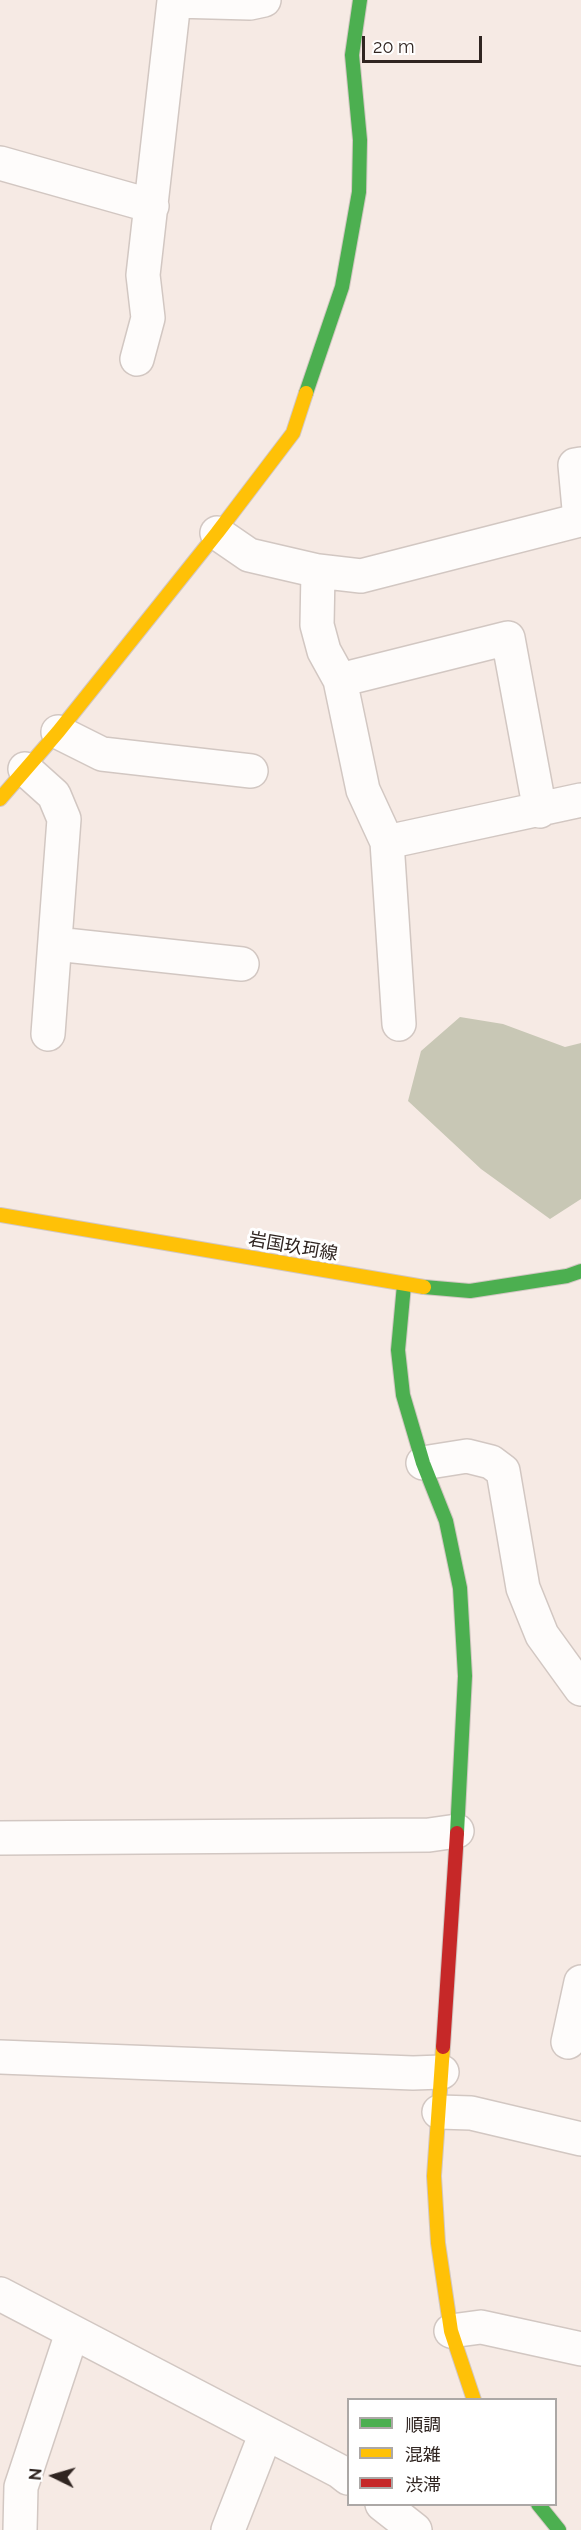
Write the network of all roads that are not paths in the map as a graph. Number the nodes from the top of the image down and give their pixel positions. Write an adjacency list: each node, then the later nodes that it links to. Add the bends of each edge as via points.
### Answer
1 (264, 0): 4 (street, via 174,1)
2 (360, 0): 8 (street, via 352,55 360,140 359,192 342,287 293,433)
3 (0, 163): 4 (street)
4 (152, 206): 5 (street, via 143,274 148,318)
5 (137, 359)
6 (581, 464): 7 (street, via 574,465)
7 (581, 522): 9 (street, via 361,576)
8 (218, 533): 9 (street, via 249,555); 11 (street)
9 (318, 571): 10 (street, via 317,625 324,651)
10 (340, 680): 16 (street, via 508,638); 17 (street, via 363,790)
11 (58, 732): 12 (street); 13 (street, via 102,754)
12 (25, 769): 14 (street); 18 (street, via 54,795 64,819)
13 (251, 771)
14 (0, 800)
15 (581, 800): 16 (street)
16 (540, 811): 17 (street)
17 (387, 842): 20 (street)
18 (56, 944): 19 (street); 21 (street)
19 (242, 964)
20 (399, 1024)
21 (48, 1034)
22 (0, 1215): 24 (street, 岩国玖珂線)
23 (581, 1271): 24 (street, 岩国玖珂線, via 470,1291)
24 (404, 1285): 25 (street, via 398,1350 404,1395)
25 (423, 1463): 26 (street, via 467,1456 491,1462 502,1471 523,1588 542,1635); 27 (street, via 446,1521 460,1588 465,1676)
26 (581, 1689)
27 (457, 1831): 28 (street, via 429,1835); 32 (street)
28 (0, 1838)
29 (581, 1982): 30 (street)
30 (568, 2042)
31 (0, 2057): 32 (street)
32 (442, 2072): 33 (street)
33 (439, 2112): 34 (street, via 471,2113); 36 (street, via 434,2176 438,2243)
34 (581, 2139)
35 (0, 2294): 37 (street)
36 (451, 2331): 38 (street, via 482,2327); 39 (street)
37 (72, 2333): 40 (street); 44 (street, via 21,2487)
38 (581, 2349)
39 (473, 2398)
40 (266, 2433): 41 (street); 45 (street)
41 (347, 2477)
42 (383, 2506): 46 (street)
43 (539, 2506): 47 (street)
44 (20, 2530)
45 (228, 2530)
46 (415, 2530)
47 (559, 2530)

